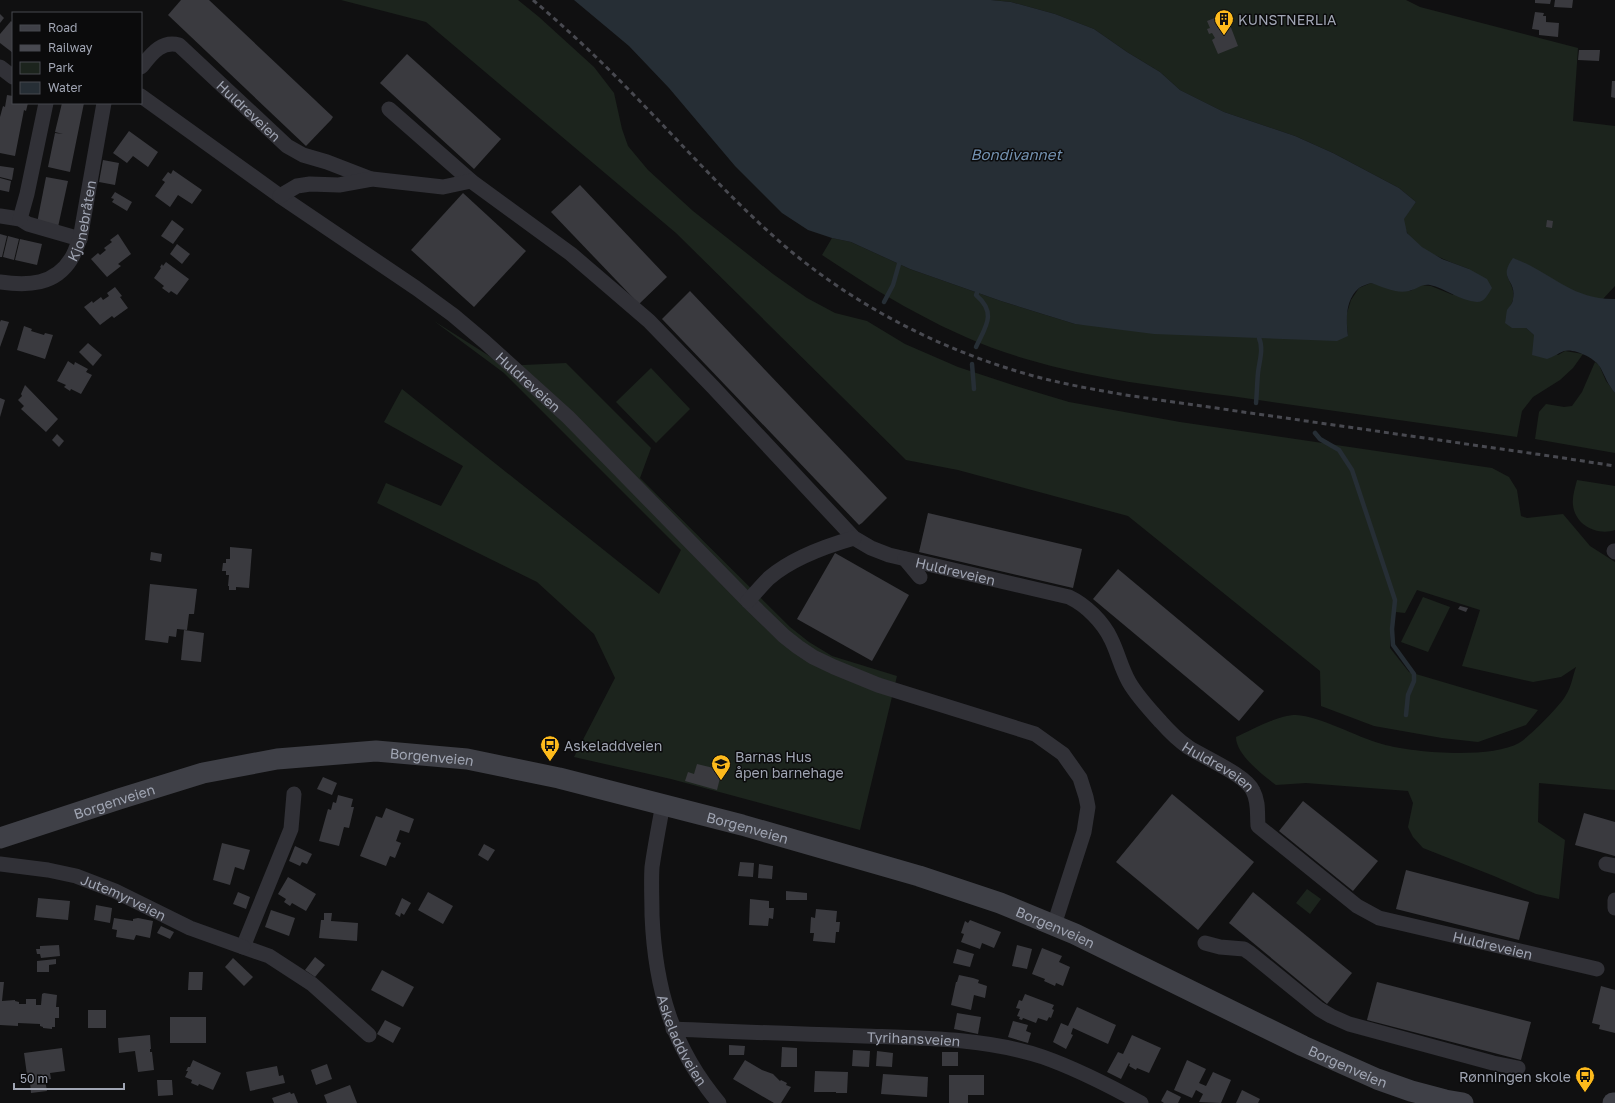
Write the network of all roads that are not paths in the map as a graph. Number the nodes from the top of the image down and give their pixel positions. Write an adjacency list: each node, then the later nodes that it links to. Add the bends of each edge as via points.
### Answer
1 (142, 66): 8 (street, Huldreveien, via 154,51 172,43 179,45 287,146 303,155)
2 (0, 67): 3 (street)
3 (12, 76)
4 (142, 97): 10 (street, Huldreveien)
5 (46, 104): 12 (street)
6 (104, 104): 13 (street, Kjonebråten)
7 (389, 109): 9 (street, Huldreveien)
8 (372, 179): 9 (street, Huldreveien, via 443,187); 10 (street, Huldreveien, via 339,185 297,186)
9 (471, 181): 15 (street, Huldreveien, via 571,254 649,321)
10 (280, 196): 18 (street, Huldreveien, via 416,288 485,342 568,417)
11 (0, 216): 12 (street)
12 (20, 219): 13 (street, via 28,224)
13 (80, 239): 14 (street, Kjonebråten, via 71,259 48,281 20,285)
14 (0, 282)
15 (854, 538): 16 (street, Huldreveien, via 871,548); 18 (street, via 828,546 788,565 770,578)
16 (905, 559): 17 (street); 28 (street, Huldreveien, via 1078,601 1100,622 1111,639 1130,683 1161,721 1188,747 1226,769 1253,789 1257,802 1258,826 1357,906 1379,918)
17 (920, 577)
18 (748, 601): 25 (street, Huldreveien, via 798,647 834,668 878,685 1036,734 1063,754 1080,778 1088,807 1084,832)
19 (294, 794): 27 (street, via 291,829)
20 (663, 804): 21 (street, Borgenveien, via 467,759 376,751 288,757 203,773 118,798); 25 (street, Borgenveien, via 912,874); 29 (street, Askeladdveien, via 652,868 654,948 660,984)
21 (0, 838)
22 (0, 864): 27 (street, Jutemyrveien, via 76,876 116,891 190,928)
23 (1615, 900): 24 (street)
24 (1615, 908)
25 (1054, 925): 34 (street, Borgenveien, via 1303,1046 1377,1079 1410,1091)
26 (1205, 943): 31 (street, via 1250,952 1316,1007 1349,1024)
27 (243, 947): 30 (street, Jutemyrveien, via 269,956 312,984)
28 (1597, 969)
29 (674, 1029): 32 (street, Askeladdveien, via 688,1058); 33 (street, Tyrihansveien, via 883,1037 994,1045 1043,1057 1098,1080)
30 (370, 1035)
31 (1518, 1068)
32 (719, 1103)
33 (1141, 1103)
34 (1463, 1103)

